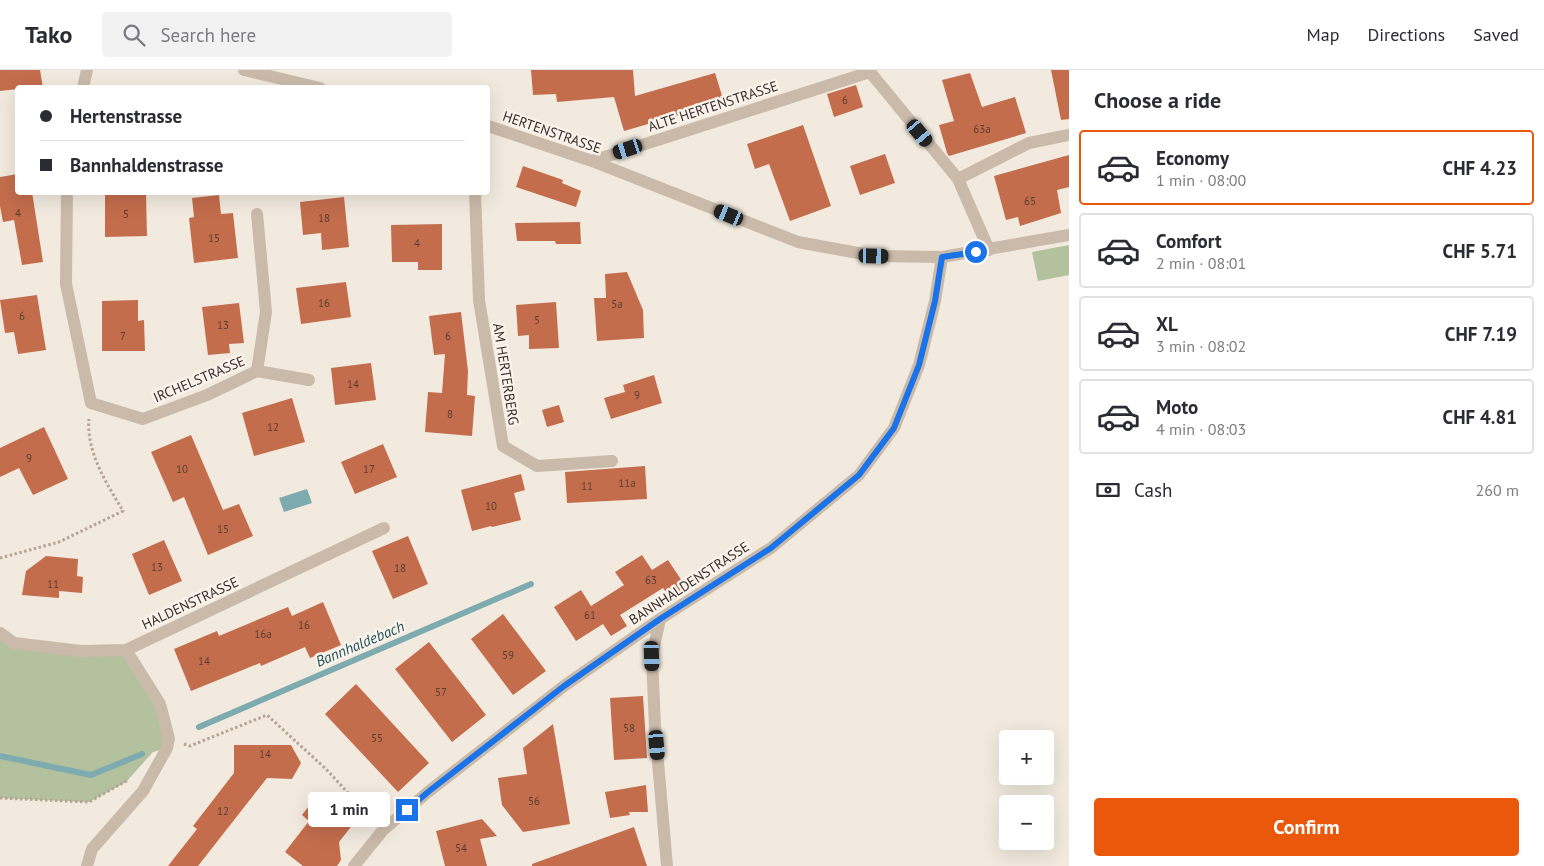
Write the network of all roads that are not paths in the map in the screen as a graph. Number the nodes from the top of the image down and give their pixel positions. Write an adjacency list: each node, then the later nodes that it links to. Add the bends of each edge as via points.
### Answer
1 (87, 70): 4 (street)
2 (244, 70): 5 (street)
3 (870, 71): 8 (street, ALTE HERTENSTRASSE); 9 (street)
4 (84, 85)
5 (307, 85)
6 (490, 127): 8 (street, HERTENSTRASSE)
7 (1069, 135): 9 (street, via 1030,143)
8 (592, 161): 15 (street, HERTENSTRASSE, via 798,242 874,256)
9 (958, 179): 14 (street)
10 (67, 195): 16 (street, IRCHELSTRASSE, via 66,284 91,403 143,419 207,395)
11 (475, 195): 18 (street, AM HERTERBERG, via 479,300 503,446 537,466)
12 (257, 214): 16 (street, IRCHELSTRASSE, via 266,312)
13 (1069, 235): 14 (street, HERTENSTRASSE)
14 (989, 250): 15 (street, HERTENSTRASSE)
15 (942, 257): 20 (street, BANNHALDENSTRASSE, via 919,365 894,428 859,475 771,548)
16 (257, 371): 17 (street)
17 (309, 380)
18 (612, 461)
19 (384, 528): 22 (street, HALDENSTRASSE)
20 (660, 619): 24 (street, BANNHALDENSTRASSE, via 564,686 428,792 383,830); 25 (street, via 652,656)
21 (0, 633): 22 (street, HALDENSTRASSE, via 14,643 81,651)
22 (126, 650): 23 (street, via 160,704 169,739 143,791 92,849)
23 (87, 866)
24 (354, 866)
25 (667, 866)

